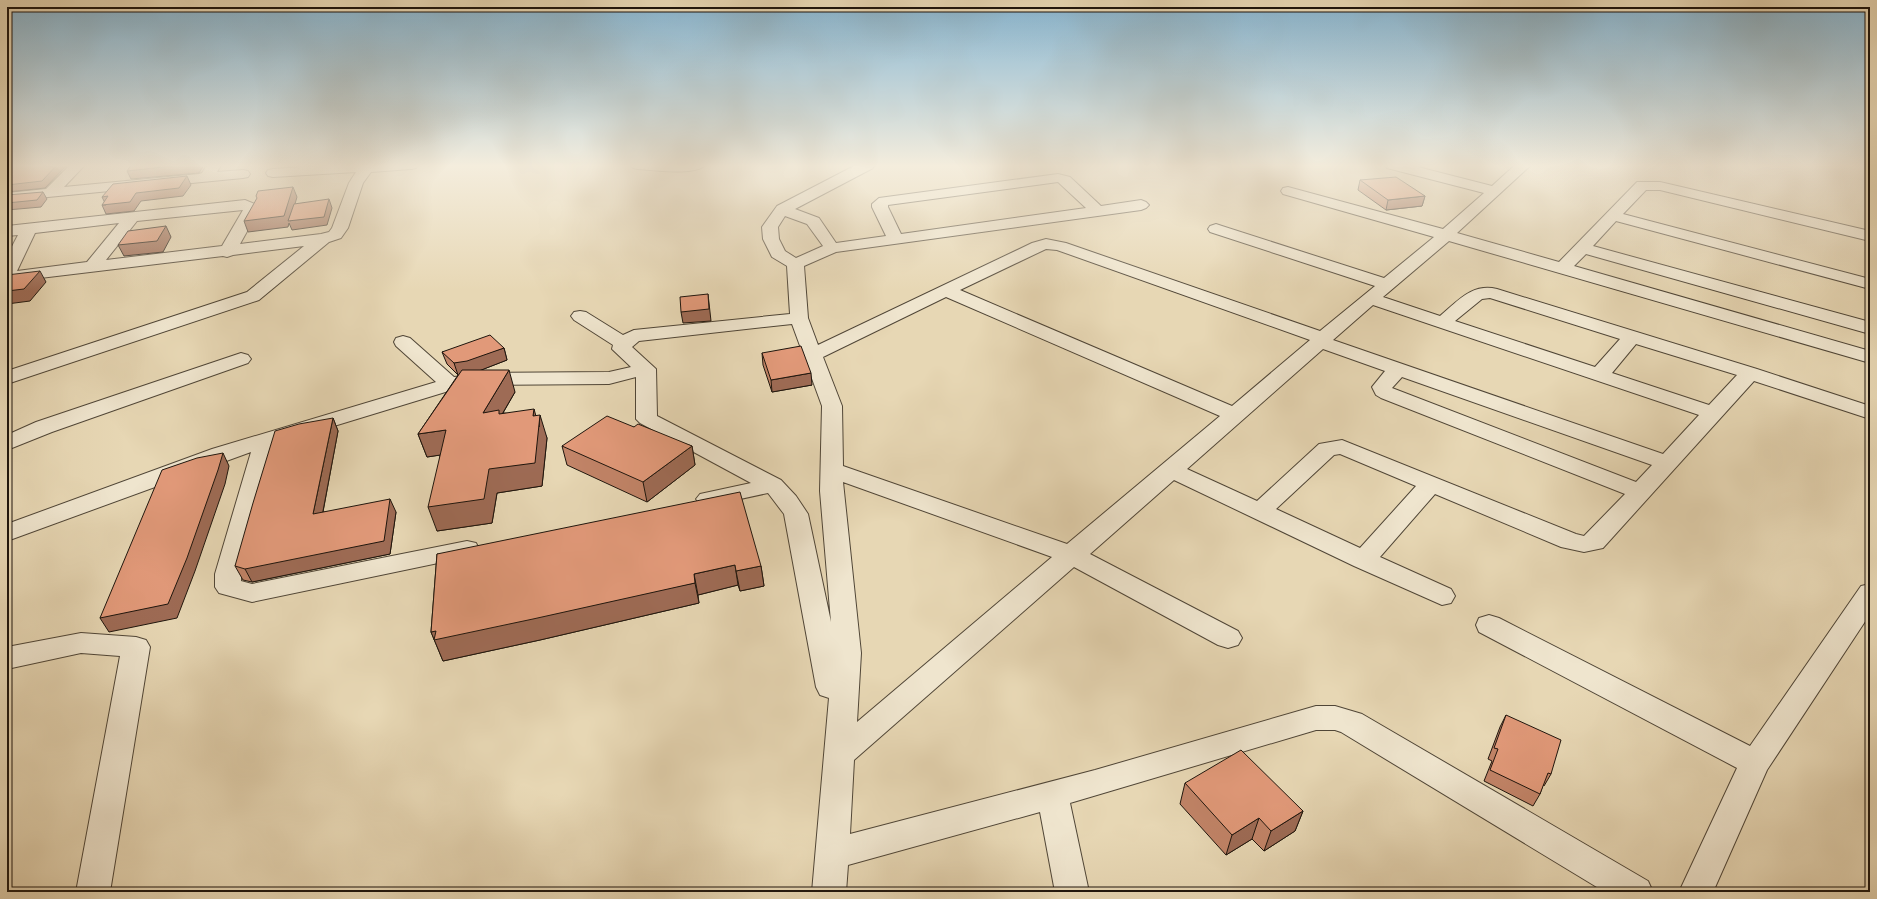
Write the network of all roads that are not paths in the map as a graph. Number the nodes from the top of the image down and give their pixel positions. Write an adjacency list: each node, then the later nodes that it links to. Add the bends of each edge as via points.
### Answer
1 (227, 207): 15 (street)
2 (250, 207): 25 (street, via 252,208)
3 (347, 207): 21 (street, via 335,235)
4 (786, 207): 12 (street)
5 (880, 207): 22 (street)
6 (1094, 207): 13 (street)
7 (1127, 207): 13 (street)
8 (1345, 207): 19 (street)
9 (1479, 207): 19 (street)
10 (1621, 207): 14 (street)
11 (1748, 207): 20 (street)
12 (782, 209): 23 (street, via 813,221); 26 (street, via 770,227 771,239 778,254)
13 (1098, 211): 22 (street)
14 (1612, 216): 24 (street); 32 (street)
15 (132, 217): 16 (street); 27 (street)
16 (29, 229): 18 (street); 29 (street)
17 (1216, 229): 31 (street)
18 (7, 231)
19 (1446, 235): 28 (street); 31 (street)
20 (1870, 236)
21 (323, 239): 25 (street); 50 (street, via 252,296)
22 (896, 239): 23 (street)
23 (832, 248): 26 (street)
24 (1584, 248): 28 (street); 38 (street)
25 (226, 252): 27 (street)
26 (795, 264): 36 (street)
27 (91, 268): 30 (street)
28 (1563, 268): 44 (street)
29 (7, 273)
30 (7, 277)
31 (1387, 284): 34 (street)
32 (1870, 284)
33 (946, 291): 40 (street, via 1038,246 1054,244); 43 (street); 54 (street)
34 (1371, 299): 37 (street); 40 (street)
35 (580, 316): 42 (street)
36 (799, 318): 42 (street, via 634,336); 43 (street)
37 (1442, 323): 39 (street, via 1477,294 1491,293); 49 (street)
38 (1870, 328)
39 (1632, 337): 48 (street); 49 (street)
40 (1323, 340): 46 (street); 54 (street)
41 (403, 342): 51 (street)
42 (623, 342): 47 (street, via 622,349)
43 (812, 355): 58 (street, via 832,406)
44 (1870, 357)
45 (241, 359): 56 (street, via 44,427)
46 (1398, 369): 57 (street); 62 (street, via 1382,387 1388,394)
47 (646, 370): 51 (street, via 609,378 488,379); 61 (street, via 647,419)
48 (1750, 374): 52 (street); 53 (street)
49 (1599, 375): 52 (street)
50 (7, 378)
51 (450, 384): 55 (street)
52 (1713, 413): 57 (street)
53 (1870, 413)
54 (1236, 415): 59 (street)
55 (265, 440): 65 (street, via 220,454); 66 (street, via 228,574 228,587 252,593)
56 (7, 443)
57 (1667, 463): 62 (street)
58 (832, 470): 67 (street); 75 (street, via 847,652)
59 (1171, 470): 64 (street); 67 (street)
60 (1432, 484): 62 (street, via 1570,541 1584,544 1594,542); 64 (street, via 1342,447 1334,447 1328,449); 68 (street)
61 (773, 485): 63 (street); 74 (street, via 796,514)
62 (1641, 492)
63 (688, 504)
64 (1260, 511): 68 (street)
65 (7, 533)
66 (486, 546)
67 (1072, 555): 72 (street); 75 (street)
68 (1363, 560): 70 (street)
69 (1870, 594): 76 (street)
70 (1442, 596)
71 (1489, 625): 76 (street)
72 (1228, 638)
73 (7, 658): 79 (street, via 81,643 136,647)
74 (830, 687)
75 (840, 754): 78 (street)
76 (1755, 763): 83 (street)
77 (1052, 794): 78 (street); 81 (street); 82 (street, via 1316,718 1335,718 1351,723)
78 (833, 854): 80 (street)
79 (93, 892)
80 (829, 892)
81 (1072, 892)
82 (1636, 892)
83 (1696, 892)

